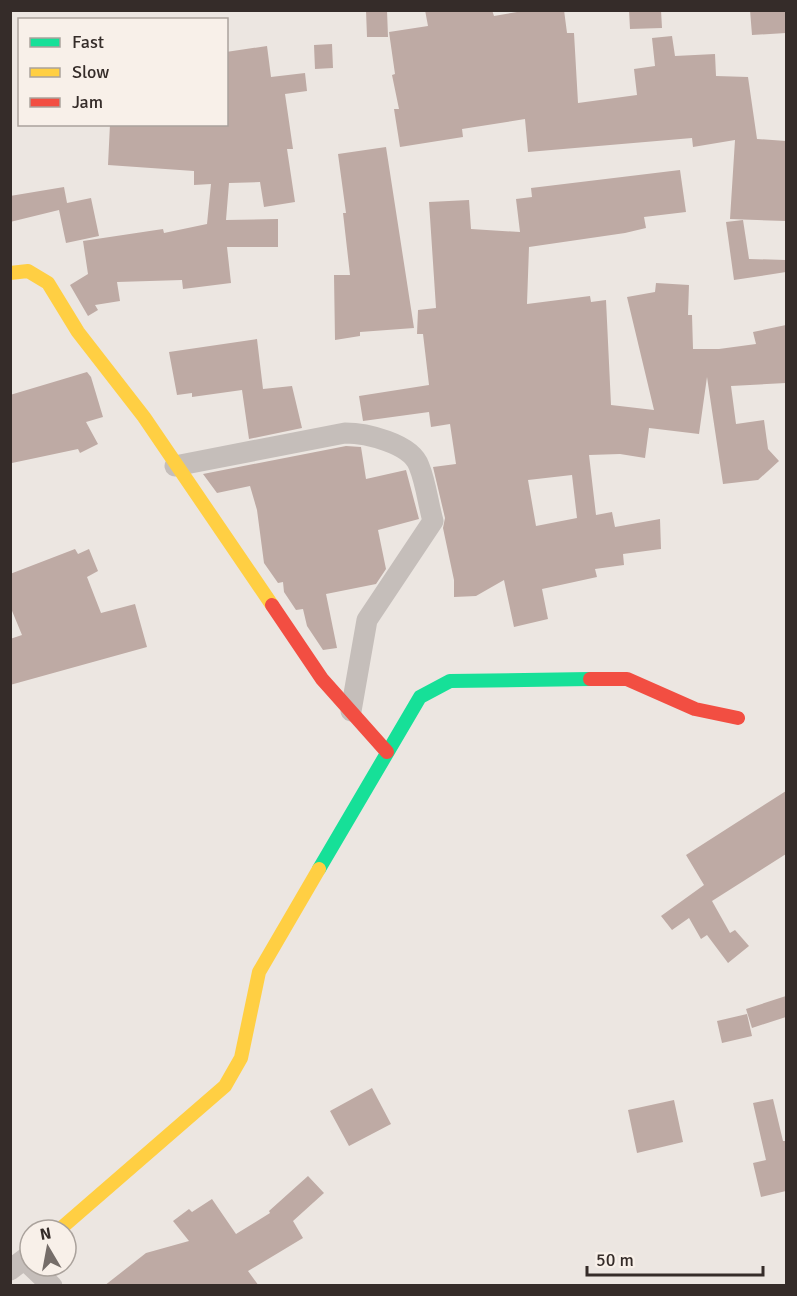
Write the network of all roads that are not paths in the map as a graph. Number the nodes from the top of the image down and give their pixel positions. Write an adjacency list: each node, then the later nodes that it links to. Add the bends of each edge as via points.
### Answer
1 (10, 273): 2 (street, via 28,271 48,283 78,332 144,417)
2 (175, 466): 3 (street, via 322,679); 3 (street, via 345,433 366,433 394,444 419,463 432,521 367,620)
3 (351, 711): 5 (street)
4 (738, 718): 5 (street, via 695,709 627,679 450,681 420,697)
5 (387, 752): 6 (street, via 259,972 241,1058 225,1086)
6 (73, 1218)

